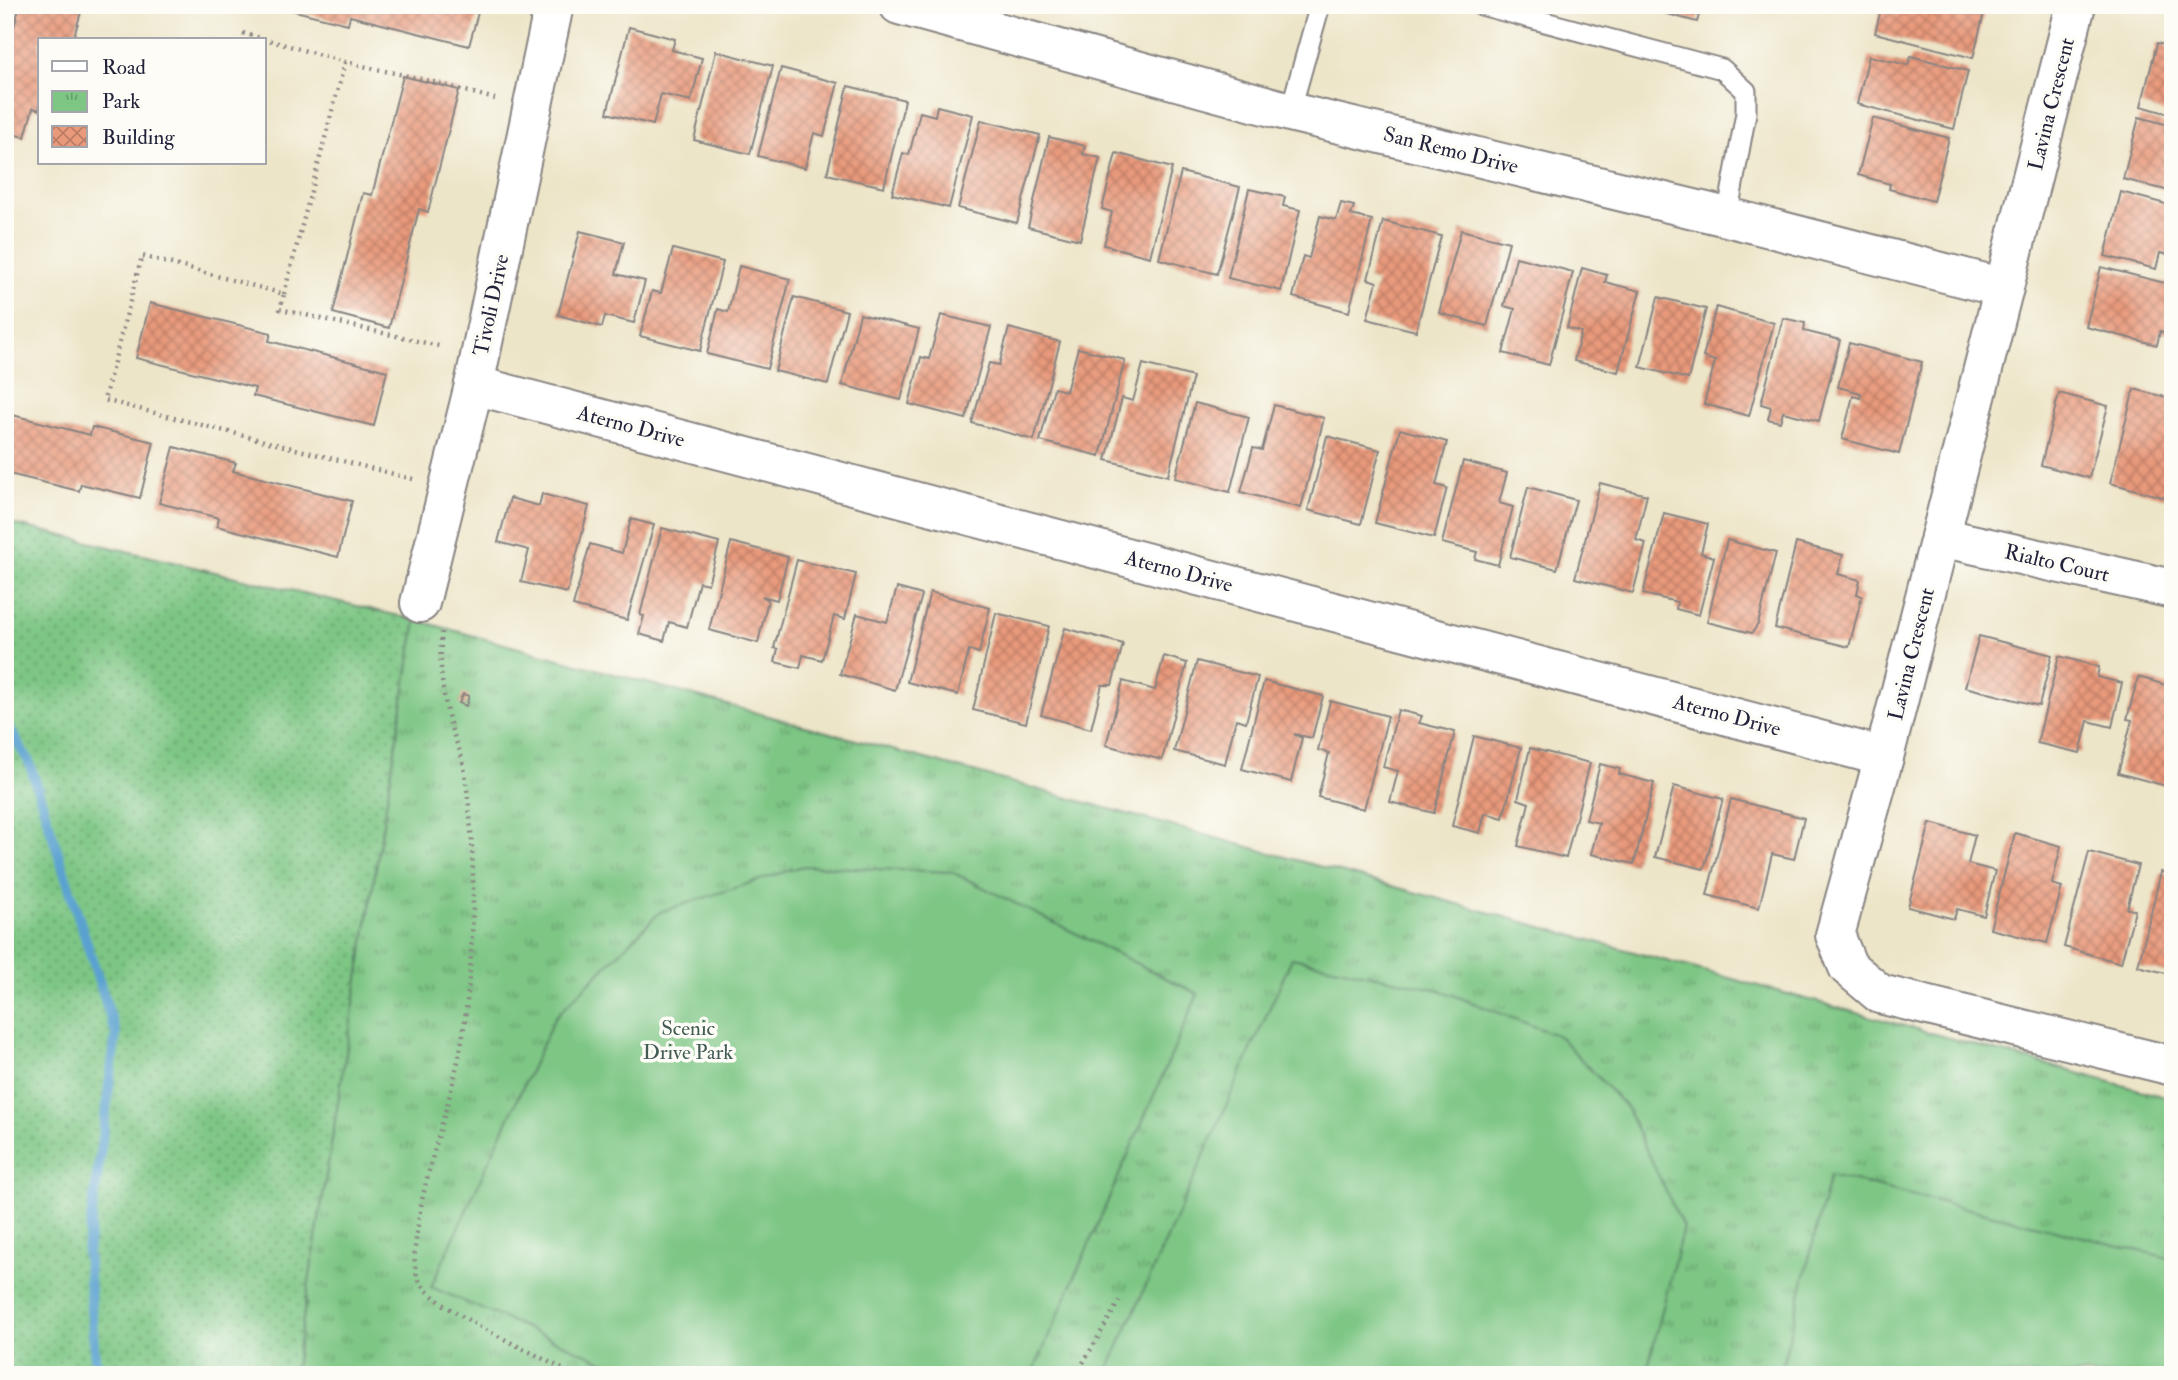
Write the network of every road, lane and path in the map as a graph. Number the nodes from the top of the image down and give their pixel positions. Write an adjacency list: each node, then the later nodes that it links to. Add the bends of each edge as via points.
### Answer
1 (554, 5): 16 (street, Tivoli Drive)
2 (899, 5): 11 (street, San Remo Drive)
3 (1320, 5): 11 (lane)
4 (1481, 5): 12 (lane, via 1722,69 1746,90)
5 (2076, 5): 13 (street, Lavina Crescent)
6 (243, 33): 7 (path)
7 (261, 38)
8 (266, 40): 9 (path)
9 (345, 62): 10 (path); 14 (path)
10 (501, 100)
11 (1290, 111): 12 (street, San Remo Drive)
12 (1727, 217): 13 (street, San Remo Drive)
13 (2004, 288): 18 (street, Lavina Crescent)
14 (284, 294): 15 (path, via 280,309); 17 (path, via 142,256 104,400)
15 (451, 349)
16 (474, 384): 20 (street, Tivoli Drive); 21 (street, Aterno Drive)
17 (417, 480)
18 (1940, 537): 19 (street, Rialto Court); 21 (street, Lavina Crescent)
19 (2173, 590)
20 (420, 603): 24 (path, via 444,622 442,682 464,765 472,844 472,919 464,1027 423,1195 414,1253 418,1277 427,1291 465,1317)
21 (1884, 757): 22 (street, Lavina Crescent, via 1835,935 1848,967 1880,994)
22 (2173, 1066)
23 (1121, 1298): 25 (path)
24 (572, 1375)
25 (1076, 1375)

